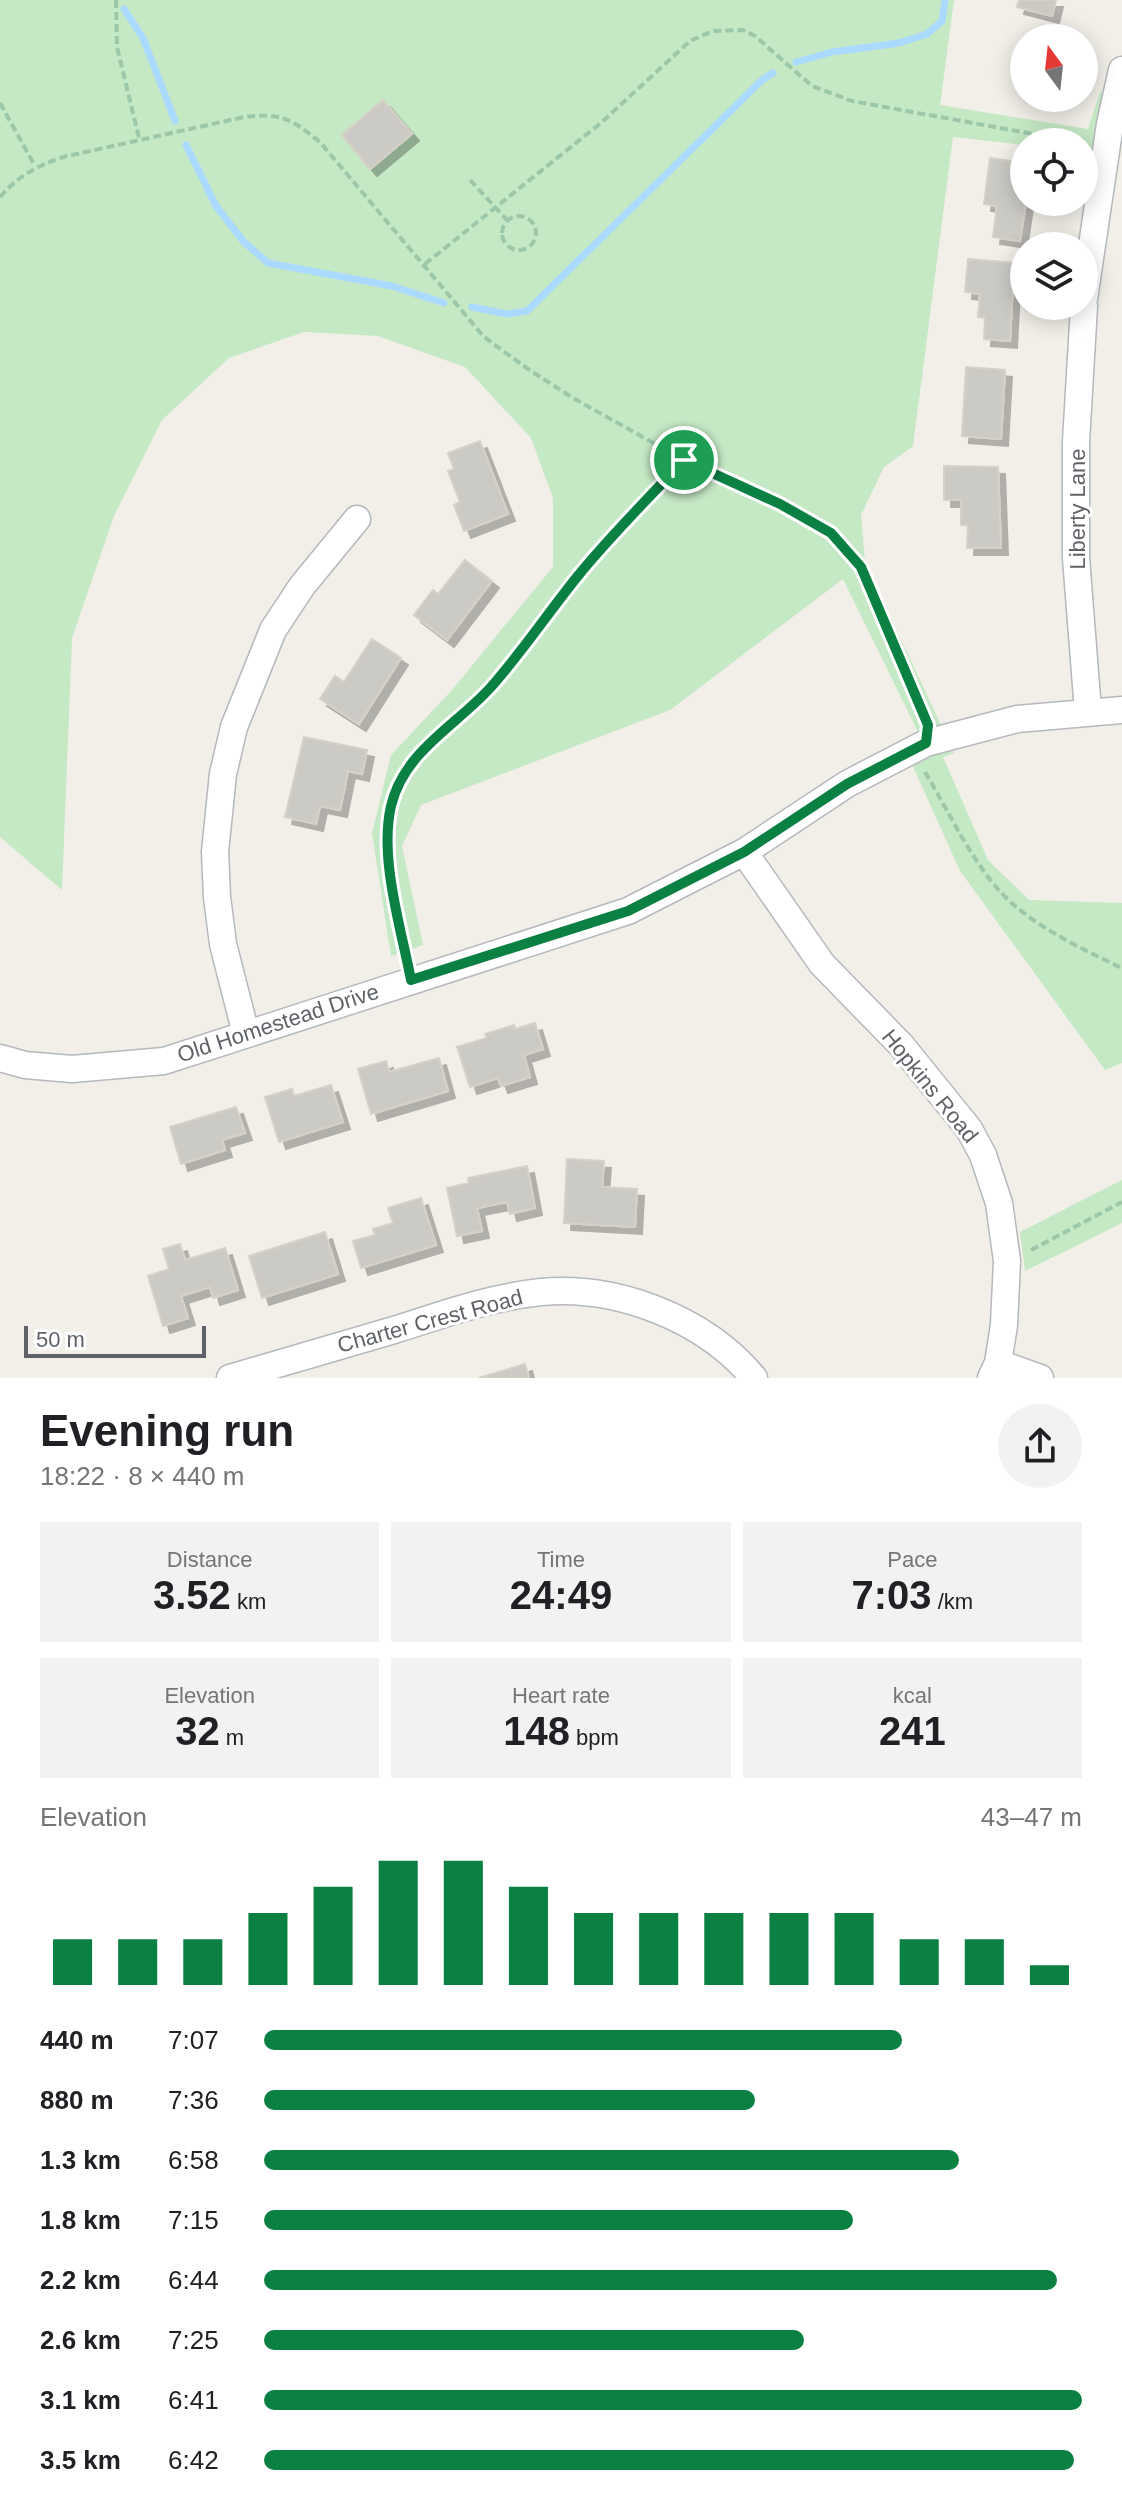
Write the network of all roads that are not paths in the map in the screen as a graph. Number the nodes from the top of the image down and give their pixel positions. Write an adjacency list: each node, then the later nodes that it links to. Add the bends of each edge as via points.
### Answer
1 (1122, 70): 2 (street)
2 (1094, 232)
3 (1083, 320): 6 (street, Liberty Lane, via 1076,558)
4 (357, 519): 8 (street, via 273,630 234,727 223,774 215,852 217,897)
5 (1122, 710): 6 (street, Old Homestead Drive)
6 (1088, 711): 7 (street, Old Homestead Drive, via 1017,719 926,743 847,784)
7 (744, 852): 8 (street, Old Homestead Drive, via 628,911); 11 (street, Hopkins Road, via 822,964 901,1045 969,1129 983,1155 999,1203 1007,1261 1004,1325)
8 (246, 1034): 9 (street, Old Homestead Drive, via 164,1061 72,1069)
9 (12, 1062): 10 (street)
10 (0, 1075)
11 (994, 1370): 14 (street)
12 (230, 1378): 13 (street, Charter Crest Road, via 494,1300 543,1292 588,1293 665,1314 719,1343)
13 (754, 1378)
14 (1040, 1378)

